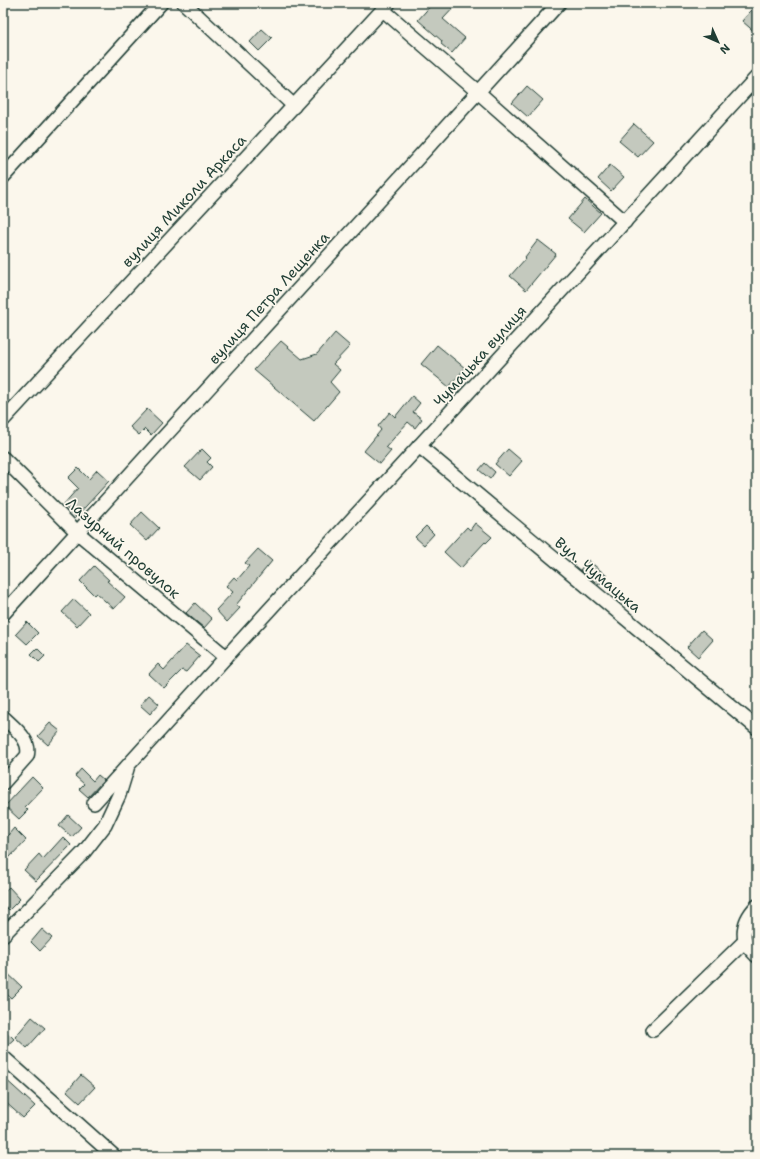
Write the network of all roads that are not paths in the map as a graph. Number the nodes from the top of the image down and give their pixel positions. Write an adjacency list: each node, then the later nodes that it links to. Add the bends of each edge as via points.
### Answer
1 (161, 3): 8 (street)
2 (184, 3): 7 (street)
3 (559, 3): 6 (street, вулиця Петра Лещенка)
4 (386, 6): 6 (street); 7 (street, вулиця Миколи Аркаса)
5 (757, 77): 9 (street, Чумацька вулиця)
6 (478, 92): 9 (street); 13 (street, вулиця Петра Лещенка)
7 (294, 106): 10 (street, вулиця Миколи Аркаса)
8 (3, 177)
9 (625, 222): 11 (street, Чумацька вулиця)
10 (3, 420)
11 (419, 446): 15 (street, Чумацька вулиця); 17 (street, Вул. Чумацька)
12 (3, 458): 13 (street, Лазурний провулок)
13 (78, 533): 14 (street, вулиця Петра Лещенка); 15 (street, Лазурний провулок)
14 (3, 614)
15 (226, 657): 18 (street, Чумацька вулиця)
16 (3, 717): 19 (street, via 27,743 29,752)
17 (757, 728)
18 (128, 765): 20 (street, Чумацька вулиця); 22 (street, via 119,795 105,825 84,852)
19 (3, 783)
20 (94, 803)
21 (757, 906): 23 (street, via 746,922)
22 (3, 935)
23 (745, 941): 24 (street); 25 (street)
24 (757, 956)
25 (653, 1030)
26 (3, 1057): 27 (street)
27 (114, 1156)

